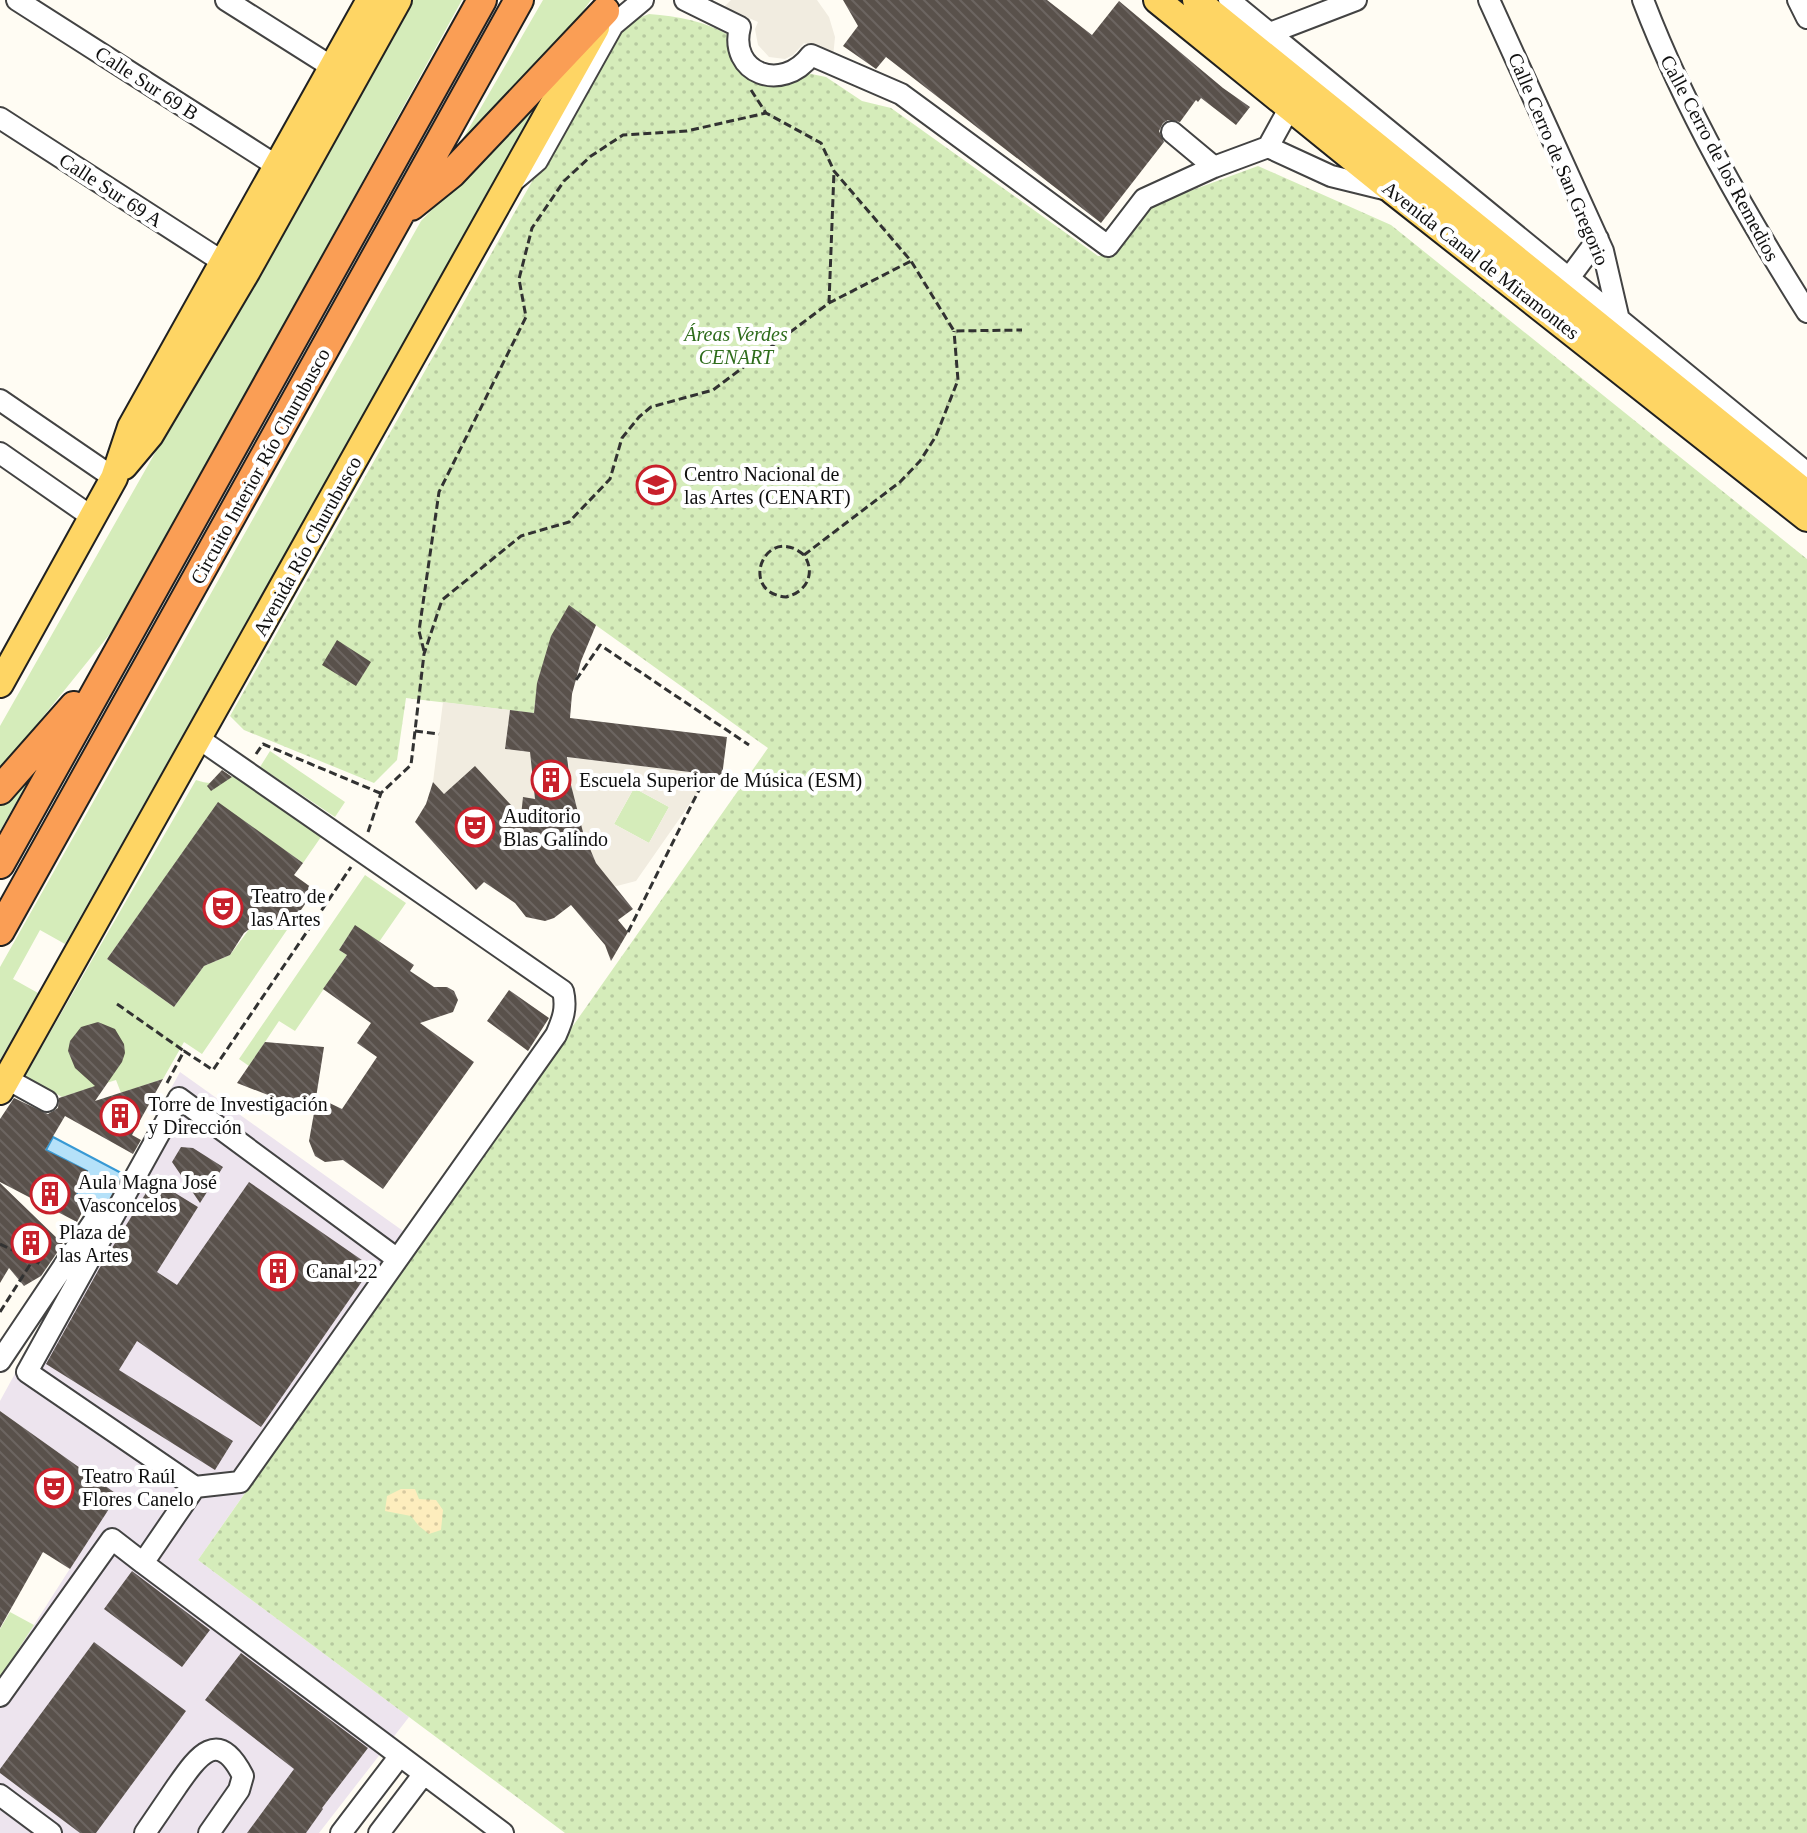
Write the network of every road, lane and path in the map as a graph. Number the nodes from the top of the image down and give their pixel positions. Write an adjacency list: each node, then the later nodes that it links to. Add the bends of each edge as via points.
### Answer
1 (17, 0): 29 (street, Calle Sur 69 B)
2 (226, 0): 22 (street)
3 (370, 0): 22 (main road)
4 (398, 0): 37 (main road)
5 (482, 0): 53 (highway, Circuito Interior Río Churubusco)
6 (519, 0): 34 (highway, Circuito Interior Río Churubusco)
7 (643, 0): 32 (street, via 613,25 537,161)
8 (685, 0): 21 (street, via 740,27 738,42)
9 (1157, 0): 23 (main road, Avenida Canal de Miramontes)
10 (1196, 0): 26 (main road, Avenida Canal de Miramontes)
11 (1229, 0): 19 (street, Avenida Canal de Miramontes)
12 (1356, 0): 17 (street)
13 (1489, 0): 35 (street, Calle Cerro de San Gregorio)
14 (1643, 0): 40 (street, Calle Cerro de los Remedios, via 1663,52 1754,228)
15 (1798, 0): 18 (street)
16 (608, 6): 32 (main road, Avenida Río Churubusco); 34 (highway, via 452,173)
17 (1323, 6): 19 (street)
18 (1807, 18)
19 (1270, 33): 20 (street, Avenida Canal de Miramontes)
20 (1299, 59): 26 (main road); 38 (street, Avenida Canal de Miramontes)
21 (746, 63): 24 (path, via 749,86); 30 (street, via 777,77 797,71 811,55 901,94 963,128 1108,246 1144,199)
22 (332, 67): 29 (main road)
23 (1290, 107): 28 (street); 33 (main road, Avenida Canal de Miramontes)
24 (766, 113): 31 (path, via 821,143); 52 (path, via 687,131 623,135 564,181 532,228 519,279 526,317 439,492 419,631)
25 (0, 118): 37 (street, Calle Sur 69 A)
26 (1345, 119): 48 (main road, Avenida Canal de Miramontes)
27 (1172, 132): 30 (street)
28 (1268, 147): 30 (street); 33 (street, via 1331,176)
29 (277, 166): 37 (main road)
30 (1214, 167)
31 (834, 171): 36 (path); 39 (path)
32 (510, 184): 58 (main road, Avenida Río Churubusco)
33 (1394, 192): 50 (main road, Avenida Canal de Miramontes)
34 (401, 214): 66 (highway, Circuito Interior Río Churubusco)
35 (1598, 239): 38 (street); 41 (street, Calle Cerro de San Gregorio)
36 (911, 261): 39 (path); 43 (path)
37 (235, 266): 47 (main road, via 150,435)
38 (1569, 278): 41 (street, Avenida Canal de Miramontes)
39 (829, 303): 52 (path, via 713,390 651,407 639,417 622,438 610,479 569,522 521,536 442,600)
40 (1807, 312)
41 (1619, 320): 46 (street, Avenida Canal de Miramontes)
42 (1022, 330): 43 (path)
43 (954, 331): 51 (path, via 958,380 920,461)
44 (0, 400): 47 (street)
45 (0, 453): 49 (street)
46 (1807, 473)
47 (114, 478): 49 (main road)
48 (1807, 494)
49 (92, 517): 55 (main road)
50 (1807, 518)
51 (804, 555): 51 (path, via 810,575 801,590 779,596 763,585 760,565 772,550 793,547)
52 (424, 654): 56 (path)
53 (116, 657): 62 (highway); 65 (highway, Circuito Interior Río Churubusco)
54 (576, 680): 59 (path, via 600,645)
55 (0, 682)
56 (415, 731): 57 (path); 63 (path, via 411,765)
57 (439, 734)
58 (198, 738): 60 (street); 70 (main road, Avenida Río Churubusco)
59 (749, 745)
60 (245, 771): 63 (path, via 263,744); 64 (street)
61 (701, 786): 67 (path)
62 (0, 790)
63 (381, 793): 64 (path)
64 (362, 852): 69 (path, via 213,1070); 75 (street, via 563,991 566,1003 556,1035)
65 (0, 864)
66 (0, 931)
67 (628, 932)
68 (117, 1004): 69 (path)
69 (184, 1051): 71 (path)
70 (3, 1085): 72 (street)
71 (166, 1085)
72 (47, 1101)
73 (100, 1212): 77 (street)
74 (0, 1244): 76 (path)
75 (396, 1258): 80 (street, via 240,1482); 80 (street, via 179,1098 27,1372)
76 (33, 1260): 77 (path); 78 (path)
77 (59, 1274): 79 (street)
78 (0, 1312)
79 (0, 1361)
80 (195, 1487): 81 (street)
81 (143, 1563): 82 (street, via 112,1539); 83 (street)
82 (0, 1696)
83 (399, 1757): 84 (street); 89 (street)
84 (423, 1775): 90 (street); 91 (street)
85 (0, 1795): 86 (street)
86 (51, 1833)
87 (145, 1833): 88 (street, via 198,1756 226,1751 243,1776)
88 (209, 1833)
89 (341, 1833)
90 (379, 1833)
91 (503, 1833)

